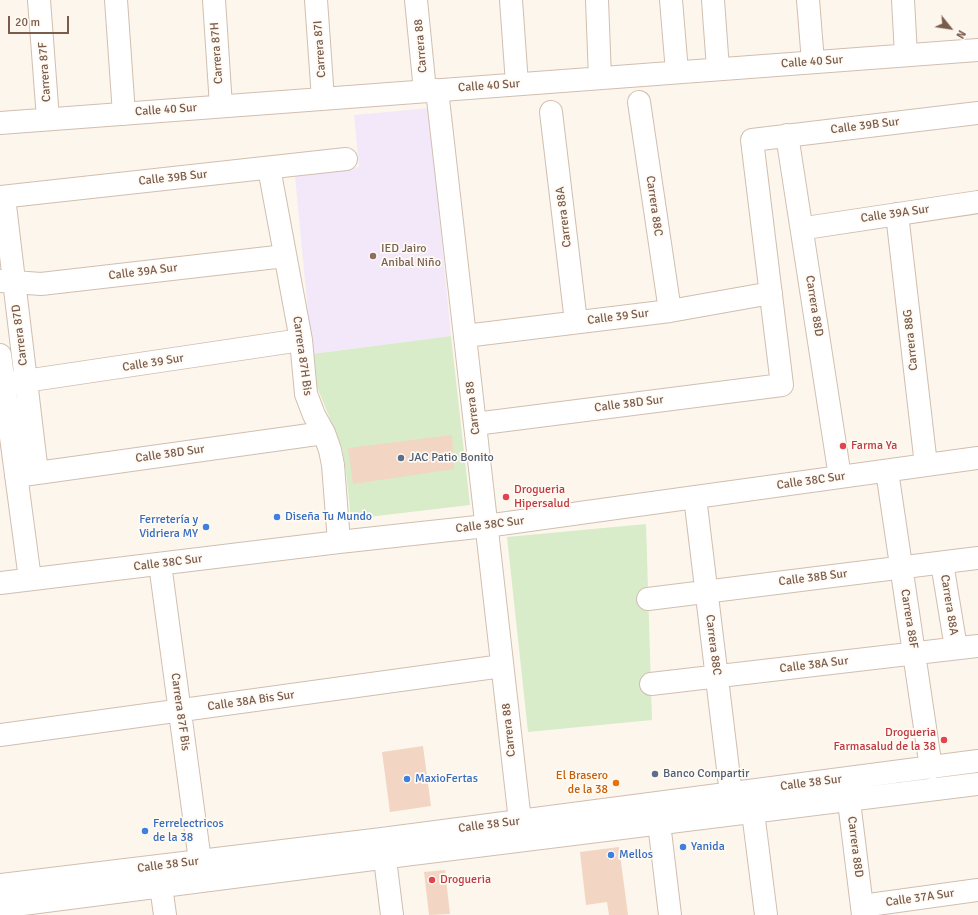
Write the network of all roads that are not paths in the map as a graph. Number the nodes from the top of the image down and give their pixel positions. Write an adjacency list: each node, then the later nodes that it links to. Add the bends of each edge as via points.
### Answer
1 (39, 0): 26 (street, Carrera 87F)
2 (116, 0): 25 (street)
3 (214, 0): 22 (street, Carrera 87H)
4 (316, 0): 20 (street, Carrera 87I)
5 (416, 0): 19 (street, Carrera 88)
6 (511, 0): 18 (street)
7 (598, 0): 17 (street)
8 (671, 0): 16 (street)
9 (713, 0): 15 (street)
10 (808, 0): 14 (street)
11 (903, 0): 13 (street)
12 (978, 50): 13 (street, Calle 40 Sur)
13 (906, 55): 14 (street, Calle 40 Sur)
14 (813, 62): 15 (street, Calle 40 Sur)
15 (718, 69): 16 (street, Calle 40 Sur)
16 (677, 72): 17 (street, Calle 40 Sur)
17 (600, 78): 18 (street, Calle 40 Sur)
18 (517, 84): 19 (street, Calle 40 Sur)
19 (431, 91): 20 (street, Calle 40 Sur); 40 (street, Carrera 88)
20 (323, 99): 22 (street, Calle 40 Sur)
21 (638, 102): 38 (street, Carrera 88C)
22 (221, 106): 25 (street, Calle 40 Sur)
23 (551, 112): 39 (street, Carrera 88A)
24 (978, 113): 28 (street, Calle 39B Sur)
25 (124, 114): 26 (street, Calle 40 Sur)
26 (48, 119): 27 (street, Calle 40 Sur)
27 (0, 123)
28 (787, 136): 37 (street, Calle 39B Sur, via 752,140); 51 (street, Carrera 88D)
29 (346, 158): 30 (street, Calle 39B Sur)
30 (269, 168): 31 (street, Calle 39B Sur); 35 (street, Carrera 87H Bis)
31 (2, 197): 36 (street, Carrera 87D)
32 (978, 202): 33 (street, Calle 39A Sur)
33 (897, 214): 34 (street, Calle 39A Sur); 47 (street, Carrera 88G)
34 (812, 226)
35 (285, 256): 36 (street, Calle 39A Sur, via 41,284); 41 (street, Carrera 87H Bis)
36 (7, 281): 43 (street, Carrera 87D)
37 (771, 294): 38 (street, Calle 39 Sur); 44 (street, Calle 38D Sur, via 782,385)
38 (670, 311): 39 (street, Calle 39 Sur)
39 (576, 322): 40 (street, Calle 39 Sur)
40 (464, 336): 44 (street, Carrera 88)
41 (301, 340): 43 (street, Calle 39 Sur); 45 (street, Carrera 87H Bis, via 306,394)
42 (1, 366): 43 (street, Calle 39 Sur); 50 (street)
43 (26, 382): 49 (street, Carrera 87D)
44 (475, 424): 53 (street, Carrera 88)
45 (324, 433): 49 (street, Calle 38D Sur); 54 (street, Carrera 87H Bis, via 333,465)
46 (978, 458): 47 (street, Calle 38C Sur)
47 (926, 465): 48 (street, Calle 38C Sur)
48 (887, 470): 51 (street, Calle 38C Sur); 58 (street, Carrera 88F)
49 (37, 473): 50 (street, Calle 38D Sur)
50 (16, 476): 59 (street)
51 (840, 477): 52 (street, Calle 38C Sur)
52 (695, 497): 53 (street, Calle 38C Sur); 61 (street, Carrera 88C)
53 (486, 526): 54 (street, Calle 38C Sur); 66 (street, Carrera 88)
54 (339, 542): 57 (street, Calle 38C Sur)
55 (978, 558): 56 (street, Calle 38B Sur)
56 (942, 563): 58 (street, Calle 38B Sur); 64 (street, Carrera 88A)
57 (160, 564): 59 (street, Calle 38C Sur); 69 (street, Carrera 87F Bis)
58 (901, 568): 61 (street, Calle 38B Sur); 65 (street, Carrera 88F)
59 (30, 579): 60 (street, Calle 38C Sur)
60 (0, 583)
61 (706, 591): 62 (street, Calle 38B Sur); 67 (street, Carrera 88C)
62 (648, 598)
63 (978, 646): 64 (street, Calle 38A Sur)
64 (956, 648): 65 (street, Calle 38A Sur)
65 (914, 653): 67 (street, Calle 38A Sur); 72 (street, Carrera 88F)
66 (502, 666): 69 (street, Calle 38A Bis Sur); 77 (street, Carrera 88)
67 (716, 676): 68 (street, Calle 38A Sur); 75 (street, Carrera 88C)
68 (651, 684)
69 (180, 710): 70 (street, Calle 38A Bis Sur); 80 (street, Carrera 87F Bis)
70 (0, 735)
71 (978, 761): 72 (street, Calle 38 Sur)
72 (931, 768): 74 (street, Calle 38 Sur)
73 (978, 784): 74 (street, Calle 38 Sur)
74 (848, 789): 75 (street, Calle 38 Sur); 76 (street, Calle 38 Sur); 86 (street, Carrera 88D)
75 (730, 794): 77 (street, Calle 38 Sur)
76 (753, 812): 78 (street, Calle 38 Sur); 90 (street)
77 (520, 821): 79 (street, Calle 38 Sur)
78 (659, 823): 79 (street, Calle 38 Sur); 89 (street)
79 (384, 848): 80 (street, Calle 38 Sur); 82 (street, Calle 38 Sur); 88 (street)
80 (200, 861): 81 (street, Calle 38 Sur)
81 (0, 885)
82 (161, 886): 85 (street, Calle 38 Sur); 87 (street)
83 (978, 890): 86 (street, Calle 37A Sur)
84 (0, 906): 85 (street, Calle 38 Sur)
85 (57, 907)
86 (862, 910)
87 (165, 915)
88 (392, 915)
89 (670, 915)
90 (766, 915)

